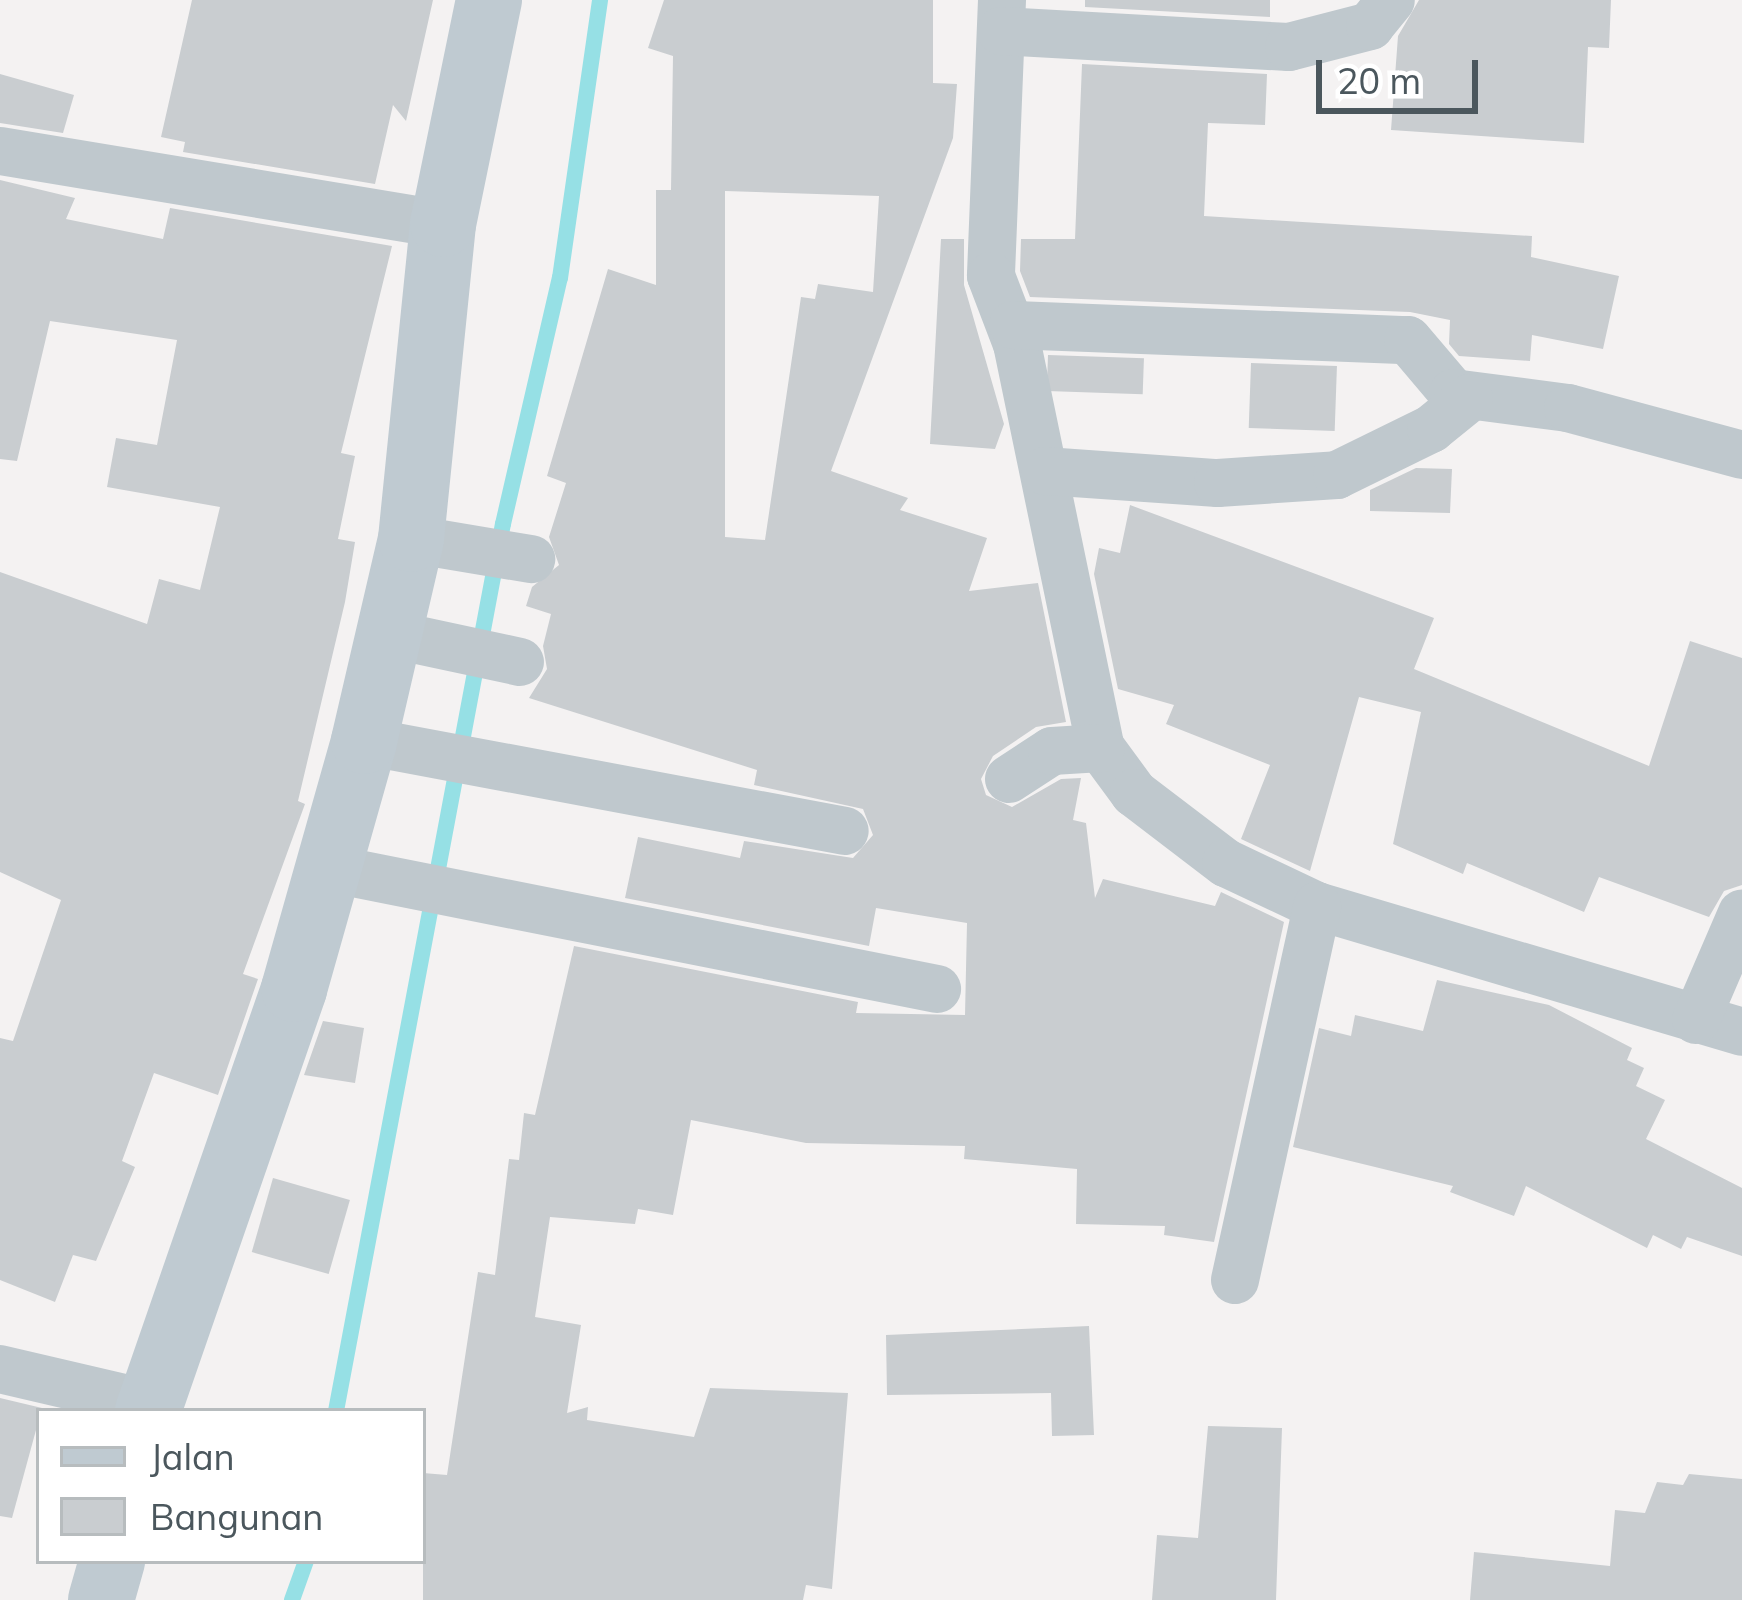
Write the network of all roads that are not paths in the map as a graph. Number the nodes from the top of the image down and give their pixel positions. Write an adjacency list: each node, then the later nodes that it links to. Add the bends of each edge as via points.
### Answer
1 (489, 0): 5 (main road)
2 (1391, 0): 3 (street, via 1370,26 1289,46)
3 (1002, 16): 6 (street, via 991,276)
4 (0, 151): 5 (street)
5 (443, 224): 10 (main road)
6 (1013, 326): 7 (street, via 1408,340 1430,358 1442,388); 9 (street)
7 (1469, 398): 8 (street, via 1568,408); 9 (street, via 1431,429 1337,475 1218,482)
8 (1742, 455)
9 (1045, 471): 15 (street)
10 (439, 544): 11 (street); 12 (main road)
11 (525, 558)
12 (409, 638): 13 (street); 14 (main road)
13 (503, 658)
14 (364, 741): 17 (street); 18 (main road)
15 (1101, 748): 16 (street, via 1052,751); 19 (street, via 1134,793 1226,863)
16 (1009, 779)
17 (845, 831)
18 (328, 868): 21 (street); 25 (main road)
19 (1317, 906): 22 (street); 23 (street)
20 (1742, 913): 22 (street)
21 (937, 989)
22 (1719, 1026)
23 (1234, 1280)
24 (0, 1369): 25 (street)
25 (148, 1407)
26 (111, 1564): 27 (main road)
27 (101, 1600)

